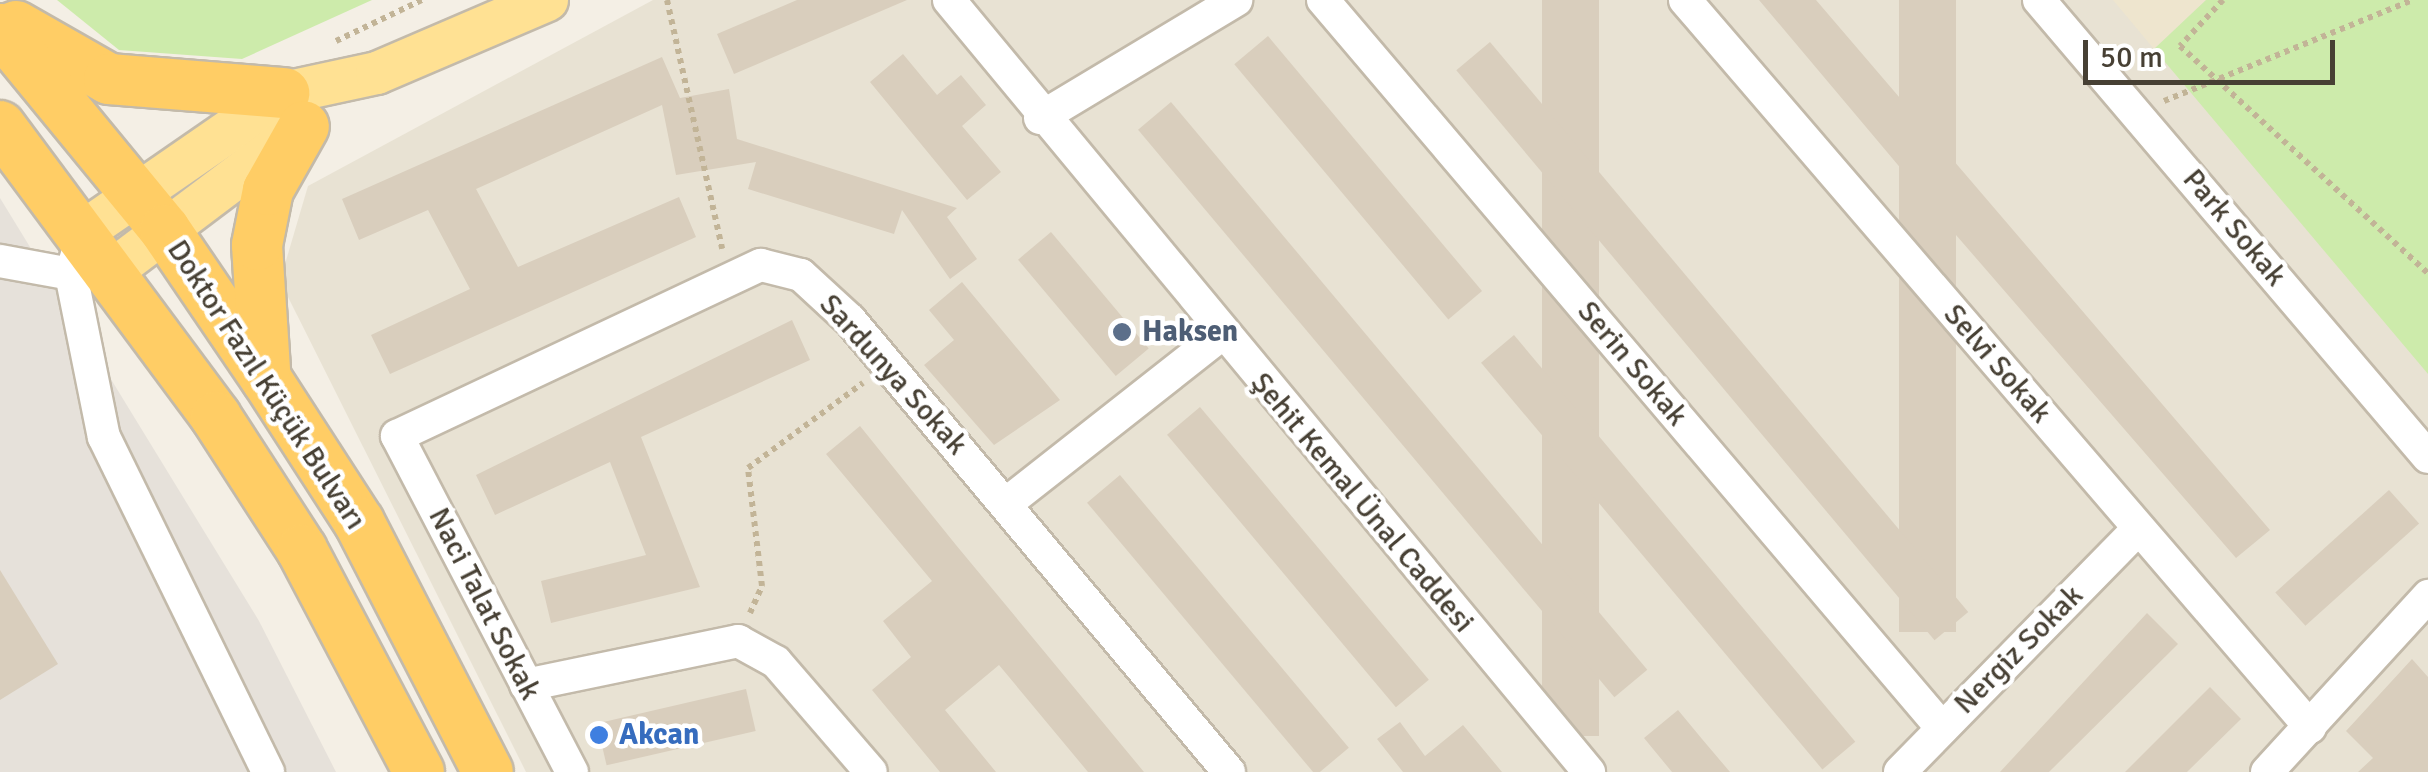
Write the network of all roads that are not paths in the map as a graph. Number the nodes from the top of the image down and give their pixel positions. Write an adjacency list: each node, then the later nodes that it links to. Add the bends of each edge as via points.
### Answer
1 (548, 0): 9 (main road)
2 (950, 0): 10 (street, Şehit Kemal Ünal Caddesi)
3 (1236, 0): 10 (street)
4 (1323, 0): 24 (street, Serin Sokak)
5 (1685, 0): 20 (street, Selvi Sokak)
6 (2039, 0): 18 (street, Park Sokak)
7 (0, 14): 9 (highway, via 109,79)
8 (0, 28): 12 (highway, Doktor Fazıl Küçük Bulvarı)
9 (294, 109): 12 (main road); 16 (highway, via 257,245 254,314)
10 (1040, 118): 15 (street, Şehit Kemal Ünal Caddesi)
11 (0, 126): 13 (highway, Doktor Fazıl Küçük Bulvarı)
12 (150, 211): 13 (main road); 16 (highway, Doktor Fazıl Küçük Bulvarı)
13 (90, 258): 14 (street); 25 (street, via 104,437); 26 (highway, Doktor Fazıl Küçük Bulvarı, via 302,550)
14 (0, 261)
15 (1222, 334): 19 (street); 31 (street, Şehit Kemal Ünal Caddesi)
16 (267, 380): 27 (highway, Doktor Fazıl Küçük Bulvarı, via 358,522)
17 (397, 436): 19 (street, Sardunya Sokak, via 727,274 761,265 801,274); 22 (street, Naci Talat Sokak)
18 (2428, 457)
19 (1007, 503): 30 (street, Sardunya Sokak)
20 (2138, 529): 23 (street, Selvi Sokak); 24 (street, Nergiz Sokak)
21 (2428, 596): 23 (street)
22 (526, 684): 28 (street, Naci Talat Sokak); 29 (street, via 738,640 776,662)
23 (2310, 727): 33 (street)
24 (1942, 728): 32 (street, Nergiz Sokak)
25 (268, 772)
26 (419, 772)
27 (488, 772)
28 (572, 772)
29 (871, 772)
30 (1229, 772)
31 (1589, 772)
32 (1900, 772)
33 (2267, 772)

